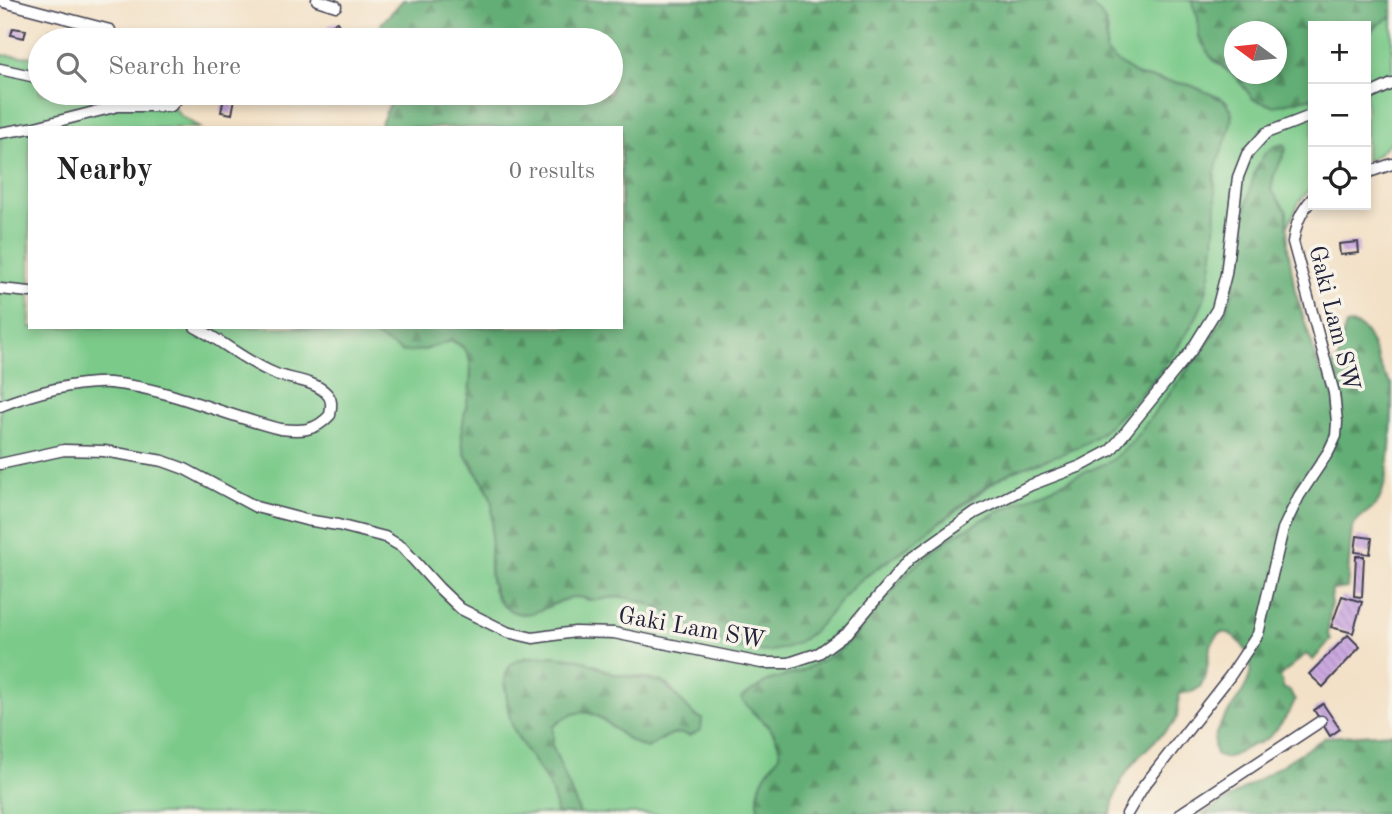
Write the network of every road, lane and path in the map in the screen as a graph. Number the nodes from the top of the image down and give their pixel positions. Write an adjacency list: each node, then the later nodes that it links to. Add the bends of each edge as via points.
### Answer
1 (317, 0): 3 (street)
2 (0, 1): 4 (street)
3 (336, 6)
4 (102, 28)
5 (0, 69): 6 (street)
6 (28, 75)
7 (1392, 84): 8 (street)
8 (1371, 94)
9 (172, 105): 11 (street, via 118,106)
10 (1308, 117): 21 (street, Gaki Lam SW, via 1266,133 1247,154 1238,177 1217,309 1191,351 1111,450 975,513 910,559 849,631 819,653 789,663 761,663 614,633 533,638 507,632 461,609 402,548 385,537 256,507 163,461 64,450)
11 (38, 126)
12 (28, 128): 13 (street)
13 (0, 133)
14 (1392, 164): 15 (street)
15 (1371, 171)
16 (1308, 204): 23 (street, Gaki Lam SW, via 1296,223 1293,242 1334,393 1336,436 1283,529 1258,634)
17 (0, 289): 18 (street)
18 (28, 292)
19 (198, 329): 20 (street, via 276,374 317,387 331,401 330,415 315,428 280,429 140,387 108,383 76,385)
20 (0, 406)
21 (0, 464)
22 (1321, 721): 24 (street)
23 (1127, 814)
24 (1180, 814)

